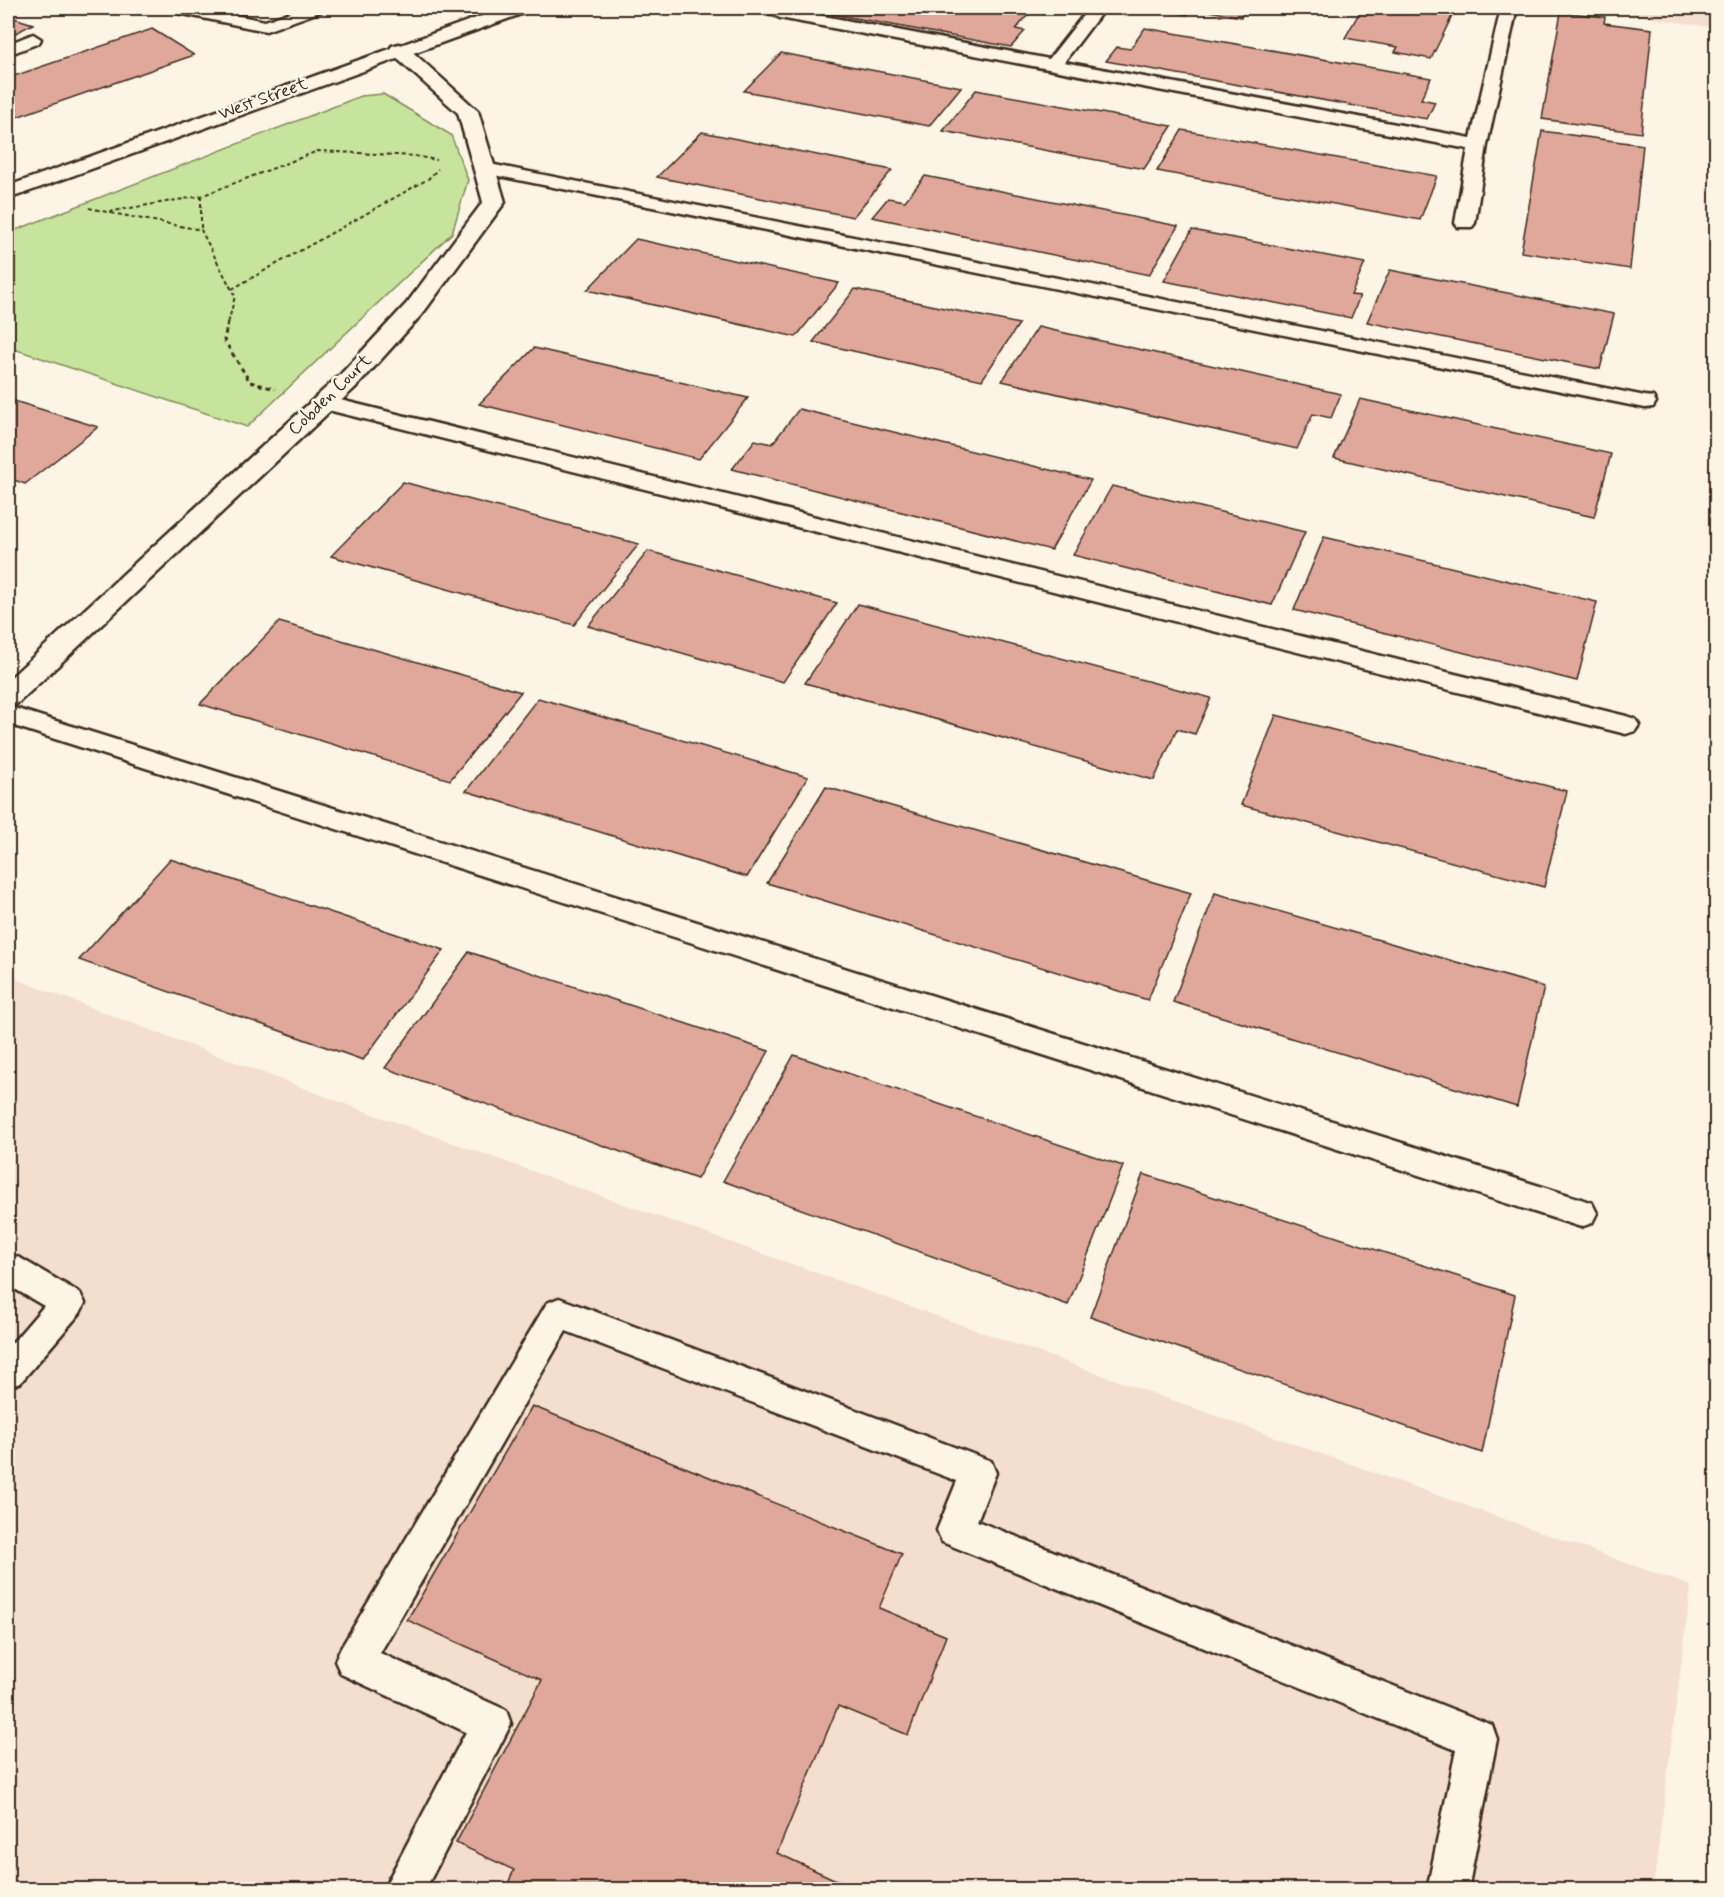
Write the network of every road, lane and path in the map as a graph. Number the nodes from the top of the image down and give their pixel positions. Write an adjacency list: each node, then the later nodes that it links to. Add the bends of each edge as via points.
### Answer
1 (178, 8): 2 (lane, via 266,26)
2 (316, 8)
3 (520, 8): 9 (street, West Street)
4 (1097, 8): 10 (lane)
5 (1509, 8): 11 (lane)
6 (778, 9): 10 (lane)
7 (33, 39): 8 (lane)
8 (8, 50)
9 (399, 50): 13 (street, Cobden Court, via 468,111); 14 (street, West Street)
10 (1053, 64): 11 (lane)
11 (1478, 145): 17 (lane)
12 (444, 161): 13 (path); 15 (path, via 318,151); 19 (path, via 428,179)
13 (484, 168): 20 (street, Cobden Court, via 494,202 415,308); 21 (lane)
14 (10, 192): 16 (path)
15 (201, 196): 16 (path); 18 (path)
16 (107, 212): 18 (path)
17 (1465, 223)
18 (201, 230): 19 (path)
19 (232, 289): 20 (path, via 235,296 224,340 250,382)
20 (324, 402): 22 (street, Cobden Court); 24 (lane)
21 (1645, 402)
22 (8, 696)
23 (8, 715): 25 (lane)
24 (1626, 725)
25 (1581, 1213)
26 (8, 1268): 27 (lane, via 68,1303)
27 (8, 1372)
28 (403, 1890): 29 (lane, via 492,1724 354,1661 559,1313 978,1473 955,1530 1478,1739)
29 (1447, 1890)

